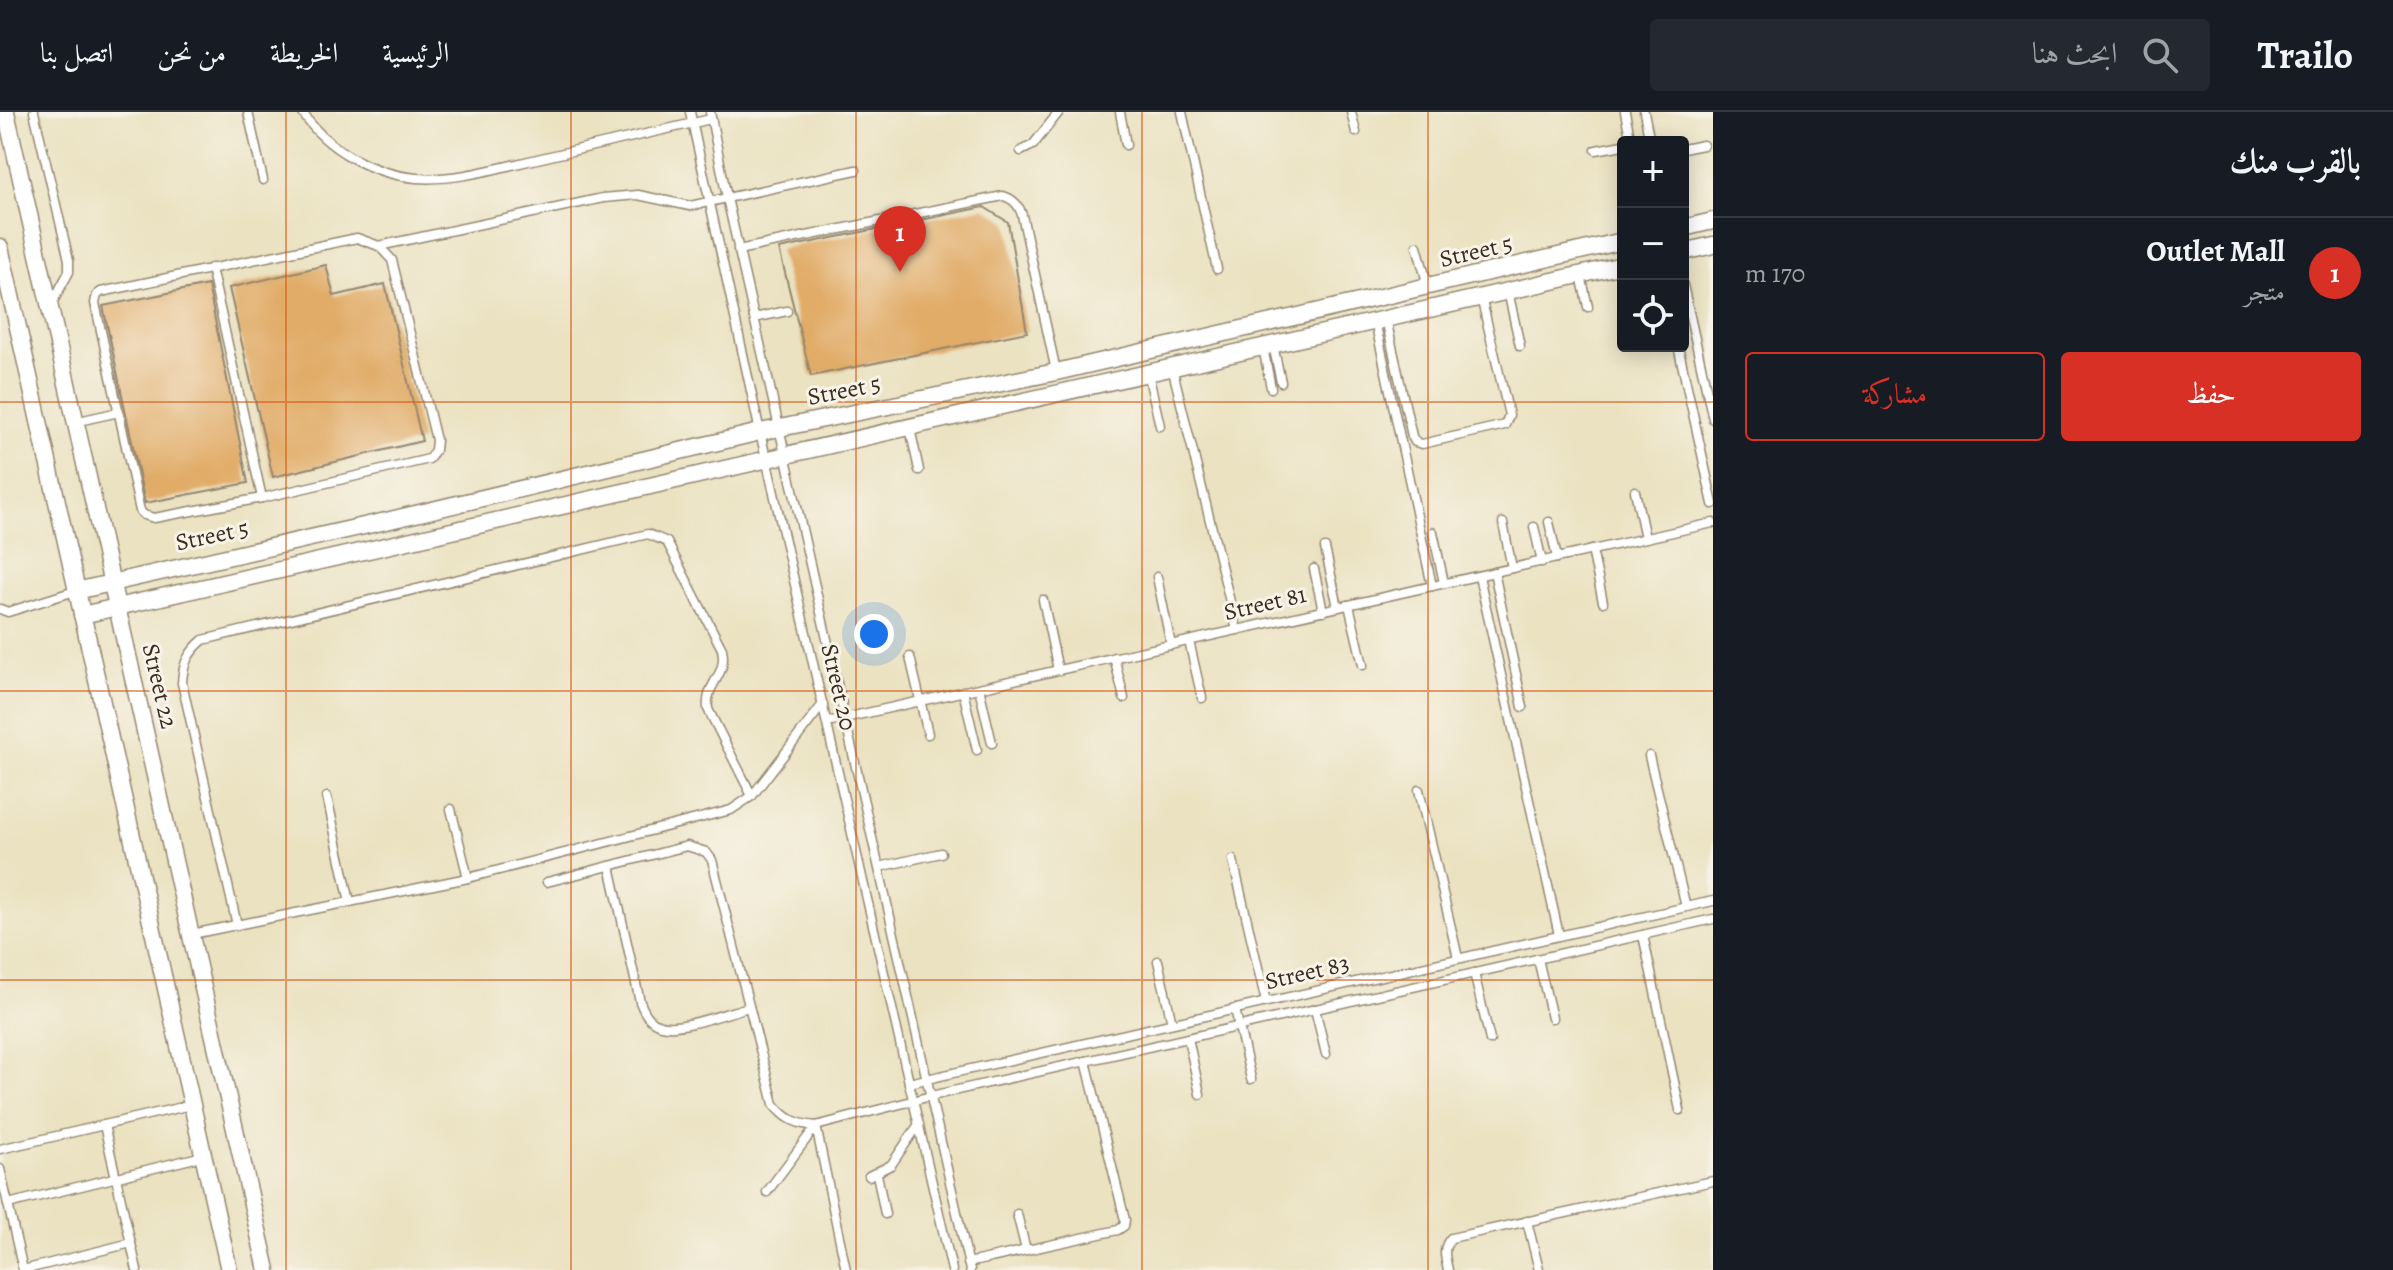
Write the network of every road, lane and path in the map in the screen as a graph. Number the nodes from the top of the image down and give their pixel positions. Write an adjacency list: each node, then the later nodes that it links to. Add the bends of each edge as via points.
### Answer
1 (6, 112): 45 (street, Street 22)
2 (34, 112): 45 (lane, via 69,260 69,272)
3 (248, 112): 24 (lane)
4 (302, 112): 13 (lane, via 345,154 416,178 489,170)
5 (690, 112): 13 (lane, Street 20)
6 (1059, 112): 22 (lane, via 1033,145)
7 (1120, 112): 17 (lane)
8 (1182, 112): 38 (lane)
9 (1351, 112): 14 (lane)
10 (1625, 112): 15 (lane)
11 (1644, 112): 16 (lane)
12 (710, 116): 13 (lane); 25 (lane, Street 20)
13 (693, 123): 26 (lane, Street 20)
14 (1356, 132)
15 (1630, 136)
16 (1649, 136)
17 (1126, 145)
18 (1703, 145): 20 (lane)
19 (1617, 146): 21 (lane)
20 (1689, 148)
21 (1596, 150)
22 (1021, 151)
23 (856, 170): 25 (lane)
24 (263, 180)
25 (727, 198): 26 (lane); 33 (lane, Street 20)
26 (709, 202): 31 (lane, via 690,206 620,195); 64 (lane, Street 20)
27 (1713, 221): 28 (street)
28 (1689, 227)
29 (1617, 242): 40 (street, Street 5)
30 (1713, 245): 34 (street)
31 (379, 246): 37 (lane, via 346,239); 69 (lane, via 392,260 435,450 429,459)
32 (1417, 246): 40 (lane)
33 (738, 250): 48 (lane, Street 20); 54 (lane, via 1003,196 1017,204 1022,215)
34 (1689, 251)
35 (1, 256): 89 (street)
36 (1617, 266): 39 (street, Street 5)
37 (211, 268): 58 (lane, via 97,295); 69 (lane)
38 (1217, 269)
39 (1581, 275): 41 (street, Street 5); 44 (lane)
40 (1428, 286): 43 (street, Street 5)
41 (1508, 291): 42 (street, Street 5); 51 (lane)
42 (1481, 297): 49 (street, Street 5); 49 (lane, via 1509,421 1436,441 1422,444 1412,436)
43 (1376, 299): 49 (street); 54 (street, Street 5)
44 (1588, 307)
45 (48, 309): 60 (street, Street 22)
46 (787, 311): 48 (lane)
47 (1689, 312): 59 (lane)
48 (754, 318): 63 (lane, Street 20)
49 (1381, 320): 50 (street, Street 5); 88 (lane)
50 (1268, 346): 53 (street, Street 5); 56 (lane); 57 (lane)
51 (1520, 346)
52 (1679, 352): 70 (lane)
53 (1172, 367): 55 (street, Street 5); 98 (lane)
54 (1056, 372): 63 (street, Street 5)
55 (1148, 373): 61 (lane); 62 (street, Street 5)
56 (1281, 382)
57 (1271, 388)
58 (119, 412): 60 (lane); 69 (lane, via 144,515 154,518)
59 (1713, 419)
60 (73, 422): 86 (street, Street 22)
61 (1160, 426)
62 (910, 427): 65 (street, Street 5); 67 (lane)
63 (779, 428): 64 (street, Street 5); 65 (lane, Street 20)
64 (760, 432): 66 (lane, Street 20); 86 (street, Street 5)
65 (785, 455): 66 (street, Street 5); 112 (lane, Street 20)
66 (766, 460): 93 (street, Street 5); 110 (lane, Street 20)
67 (919, 470)
68 (1635, 491): 76 (lane)
69 (262, 498)
70 (1713, 504)
71 (1549, 522): 79 (lane)
72 (1503, 523): 81 (lane)
73 (1713, 523): 76 (lane, Street 81)
74 (1534, 527): 80 (lane)
75 (1433, 532): 87 (lane)
76 (1645, 538): 78 (lane, Street 81)
77 (1325, 548): 94 (lane)
78 (1592, 550): 79 (lane, Street 81); 91 (lane)
79 (1557, 558): 80 (lane, Street 81)
80 (1542, 562): 81 (lane, Street 81)
81 (1512, 568): 83 (lane, Street 81)
82 (1314, 569): 96 (lane)
83 (1494, 572): 84 (lane, Street 81); 111 (lane)
84 (1479, 576): 87 (lane, Street 81); 134 (lane)
85 (1157, 577): 100 (lane)
86 (112, 582): 89 (street, Street 5); 93 (street, Street 22)
87 (1444, 583): 88 (lane, Street 81)
88 (1432, 586): 92 (lane, Street 81)
89 (76, 591): 95 (lane, via 8,612); 97 (street)
90 (1043, 600): 104 (lane)
91 (1603, 602)
92 (1349, 605): 94 (lane, Street 81); 103 (lane)
93 (118, 607): 97 (street, Street 5); 133 (street, Street 22)
94 (1338, 607): 96 (lane, Street 81)
95 (0, 609)
96 (1323, 611): 98 (lane, Street 81)
97 (82, 615): 157 (street)
98 (1237, 630): 99 (lane, Street 81)
99 (1189, 641): 100 (lane, Street 81); 108 (lane)
100 (1171, 645): 102 (lane, Street 81)
101 (910, 657): 109 (lane)
102 (1114, 657): 104 (lane, Street 81); 107 (lane)
103 (1363, 665)
104 (1058, 670): 105 (lane, Street 81)
105 (979, 688): 106 (lane, Street 81); 115 (lane)
106 (963, 691): 109 (lane, Street 81); 116 (lane)
107 (1124, 698)
108 (1202, 698)
109 (921, 701): 112 (lane, Street 81); 114 (lane)
110 (823, 704): 113 (lane, Street 20); 119 (lane)
111 (1523, 707)
112 (845, 718): 113 (lane, Street 81); 125 (lane, Street 20)
113 (827, 722): 153 (lane, Street 20)
114 (928, 734)
115 (992, 743)
116 (977, 750)
117 (1649, 756): 130 (lane)
118 (1419, 790): 136 (lane)
119 (752, 796): 126 (lane, via 731,810); 132 (lane, via 708,709 710,689 722,671 722,649 667,542 658,536 648,534 203,640 190,651 182,683)
120 (327, 797): 129 (lane)
121 (451, 809): 126 (lane)
122 (941, 853): 125 (lane)
123 (1233, 860): 140 (lane)
124 (610, 866): 127 (lane); 141 (lane, via 687,846 706,852); 141 (lane, via 646,1016 659,1025 674,1026)
125 (879, 867): 151 (lane, Street 20)
126 (468, 878): 129 (lane)
127 (547, 882)
128 (1713, 901): 130 (lane, Street 83)
129 (350, 902): 132 (lane)
130 (1686, 907): 134 (lane, Street 83)
131 (1713, 919): 135 (lane, Street 83)
132 (237, 925): 133 (lane)
133 (192, 934): 180 (street, Street 22)
134 (1559, 935): 136 (lane, Street 83)
135 (1643, 935): 137 (lane, Street 83); 158 (lane)
136 (1458, 958): 140 (lane, Street 83)
137 (1538, 959): 139 (lane, Street 83); 144 (lane)
138 (1158, 961): 145 (lane)
139 (1474, 973): 143 (lane, Street 83); 148 (lane)
140 (1266, 1002): 142 (lane, Street 83)
141 (749, 1007): 161 (lane, via 774,1104 785,1117)
142 (1235, 1009): 145 (lane, Street 83); 146 (lane)
143 (1315, 1009): 146 (lane, Street 83); 149 (lane)
144 (1552, 1018)
145 (1172, 1023): 151 (lane, Street 83)
146 (1239, 1026): 147 (lane, Street 83); 152 (lane)
147 (1188, 1038): 150 (lane, Street 83); 154 (lane)
148 (1490, 1040)
149 (1326, 1054)
150 (1086, 1061): 155 (lane, Street 83); 175 (lane, via 1124,1226)
151 (927, 1079): 153 (lane, Street 83); 155 (lane, Street 20)
152 (1251, 1079)
153 (909, 1083): 156 (lane, Street 20)
154 (1200, 1094)
155 (931, 1096): 156 (lane, Street 83); 169 (lane, Street 20)
156 (913, 1100): 159 (lane, Street 20); 161 (lane, Street 83)
157 (191, 1105): 160 (lane); 163 (street)
158 (1680, 1110)
159 (919, 1124): 170 (lane, Street 20); 171 (lane, via 891,1165 873,1175)
160 (104, 1125): 162 (lane); 165 (lane)
161 (816, 1126): 167 (lane); 181 (lane)
162 (0, 1149)
163 (203, 1156): 165 (lane); 179 (street)
164 (0, 1169): 168 (lane)
165 (116, 1177): 168 (lane); 174 (lane)
166 (1713, 1181): 173 (lane)
167 (767, 1192)
168 (8, 1204): 177 (lane)
169 (955, 1206): 170 (lane); 176 (lane, Street 20)
170 (939, 1211): 182 (lane, Street 20)
171 (885, 1214)
172 (1017, 1214): 175 (lane)
173 (1527, 1221): 183 (lane, via 1451,1238 1444,1252); 184 (lane)
174 (131, 1243): 177 (lane); 178 (lane)
175 (1026, 1250): 176 (lane)
176 (969, 1266)
177 (23, 1270)
178 (137, 1270)
179 (229, 1270)
180 (267, 1270)
181 (846, 1270)
182 (952, 1270)
183 (1448, 1270)
184 (1539, 1270)

